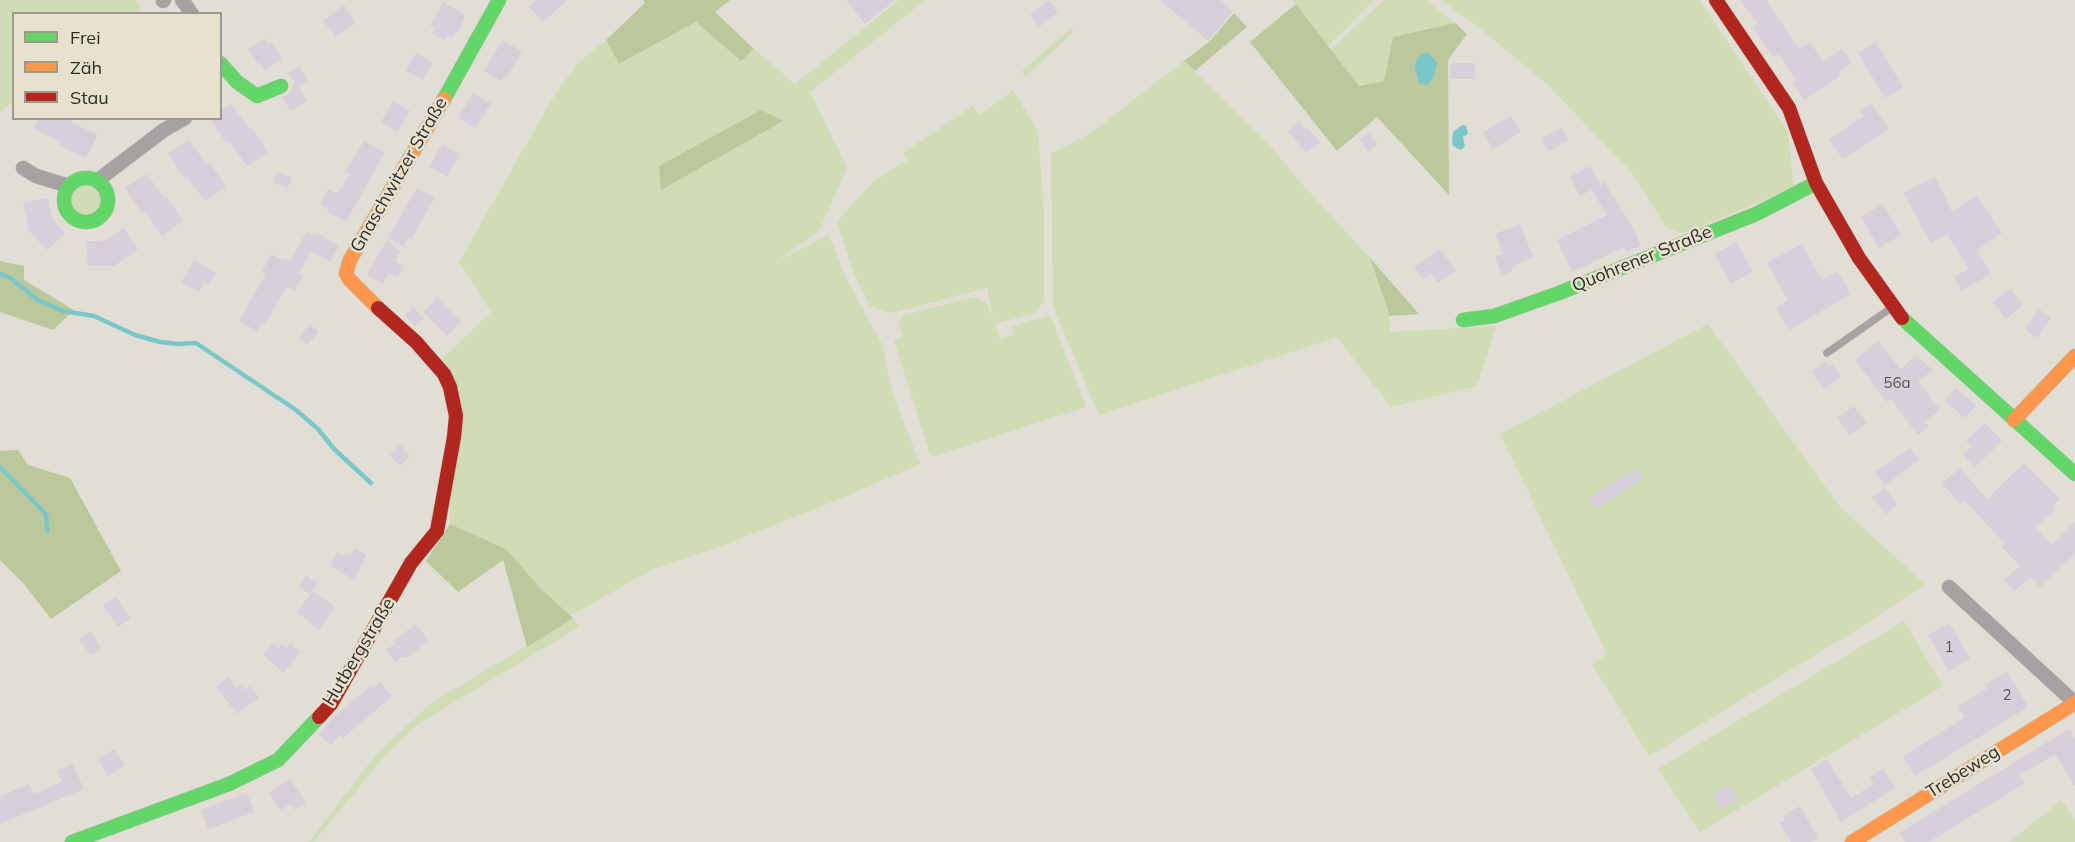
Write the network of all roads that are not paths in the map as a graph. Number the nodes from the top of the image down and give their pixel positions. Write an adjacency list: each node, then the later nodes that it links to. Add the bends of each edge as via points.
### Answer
1 (499, 0): 14 (street, Gnaschwitzer Straße, via 347,267 346,273 355,286)
2 (1716, 0): 8 (street, via 1789,108)
3 (222, 65): 4 (street, via 257,96)
4 (280, 86)
5 (182, 120): 7 (street)
6 (23, 168): 9 (street)
7 (98, 180): 9 (street, via 82,177); 9 (street, via 107,191 109,204 102,216 90,222 77,220 67,211 64,198)
8 (1815, 183): 10 (street, via 1859,258); 11 (street, Quohrener Straße, via 1756,214 1558,293 1494,316)
9 (69, 186)
10 (1893, 306): 12 (lane); 15 (street, via 1906,323)
11 (1463, 320)
12 (1827, 353)
13 (2075, 356): 15 (street)
14 (435, 362): 19 (street, Hutbergstraße, via 450,387 456,416 437,531 411,563 331,704 278,760 229,784)
15 (2014, 420): 16 (street)
16 (2075, 474)
17 (1949, 587): 18 (street)
18 (2074, 702): 20 (street, Trebeweg)
19 (72, 842)
20 (1852, 842)

